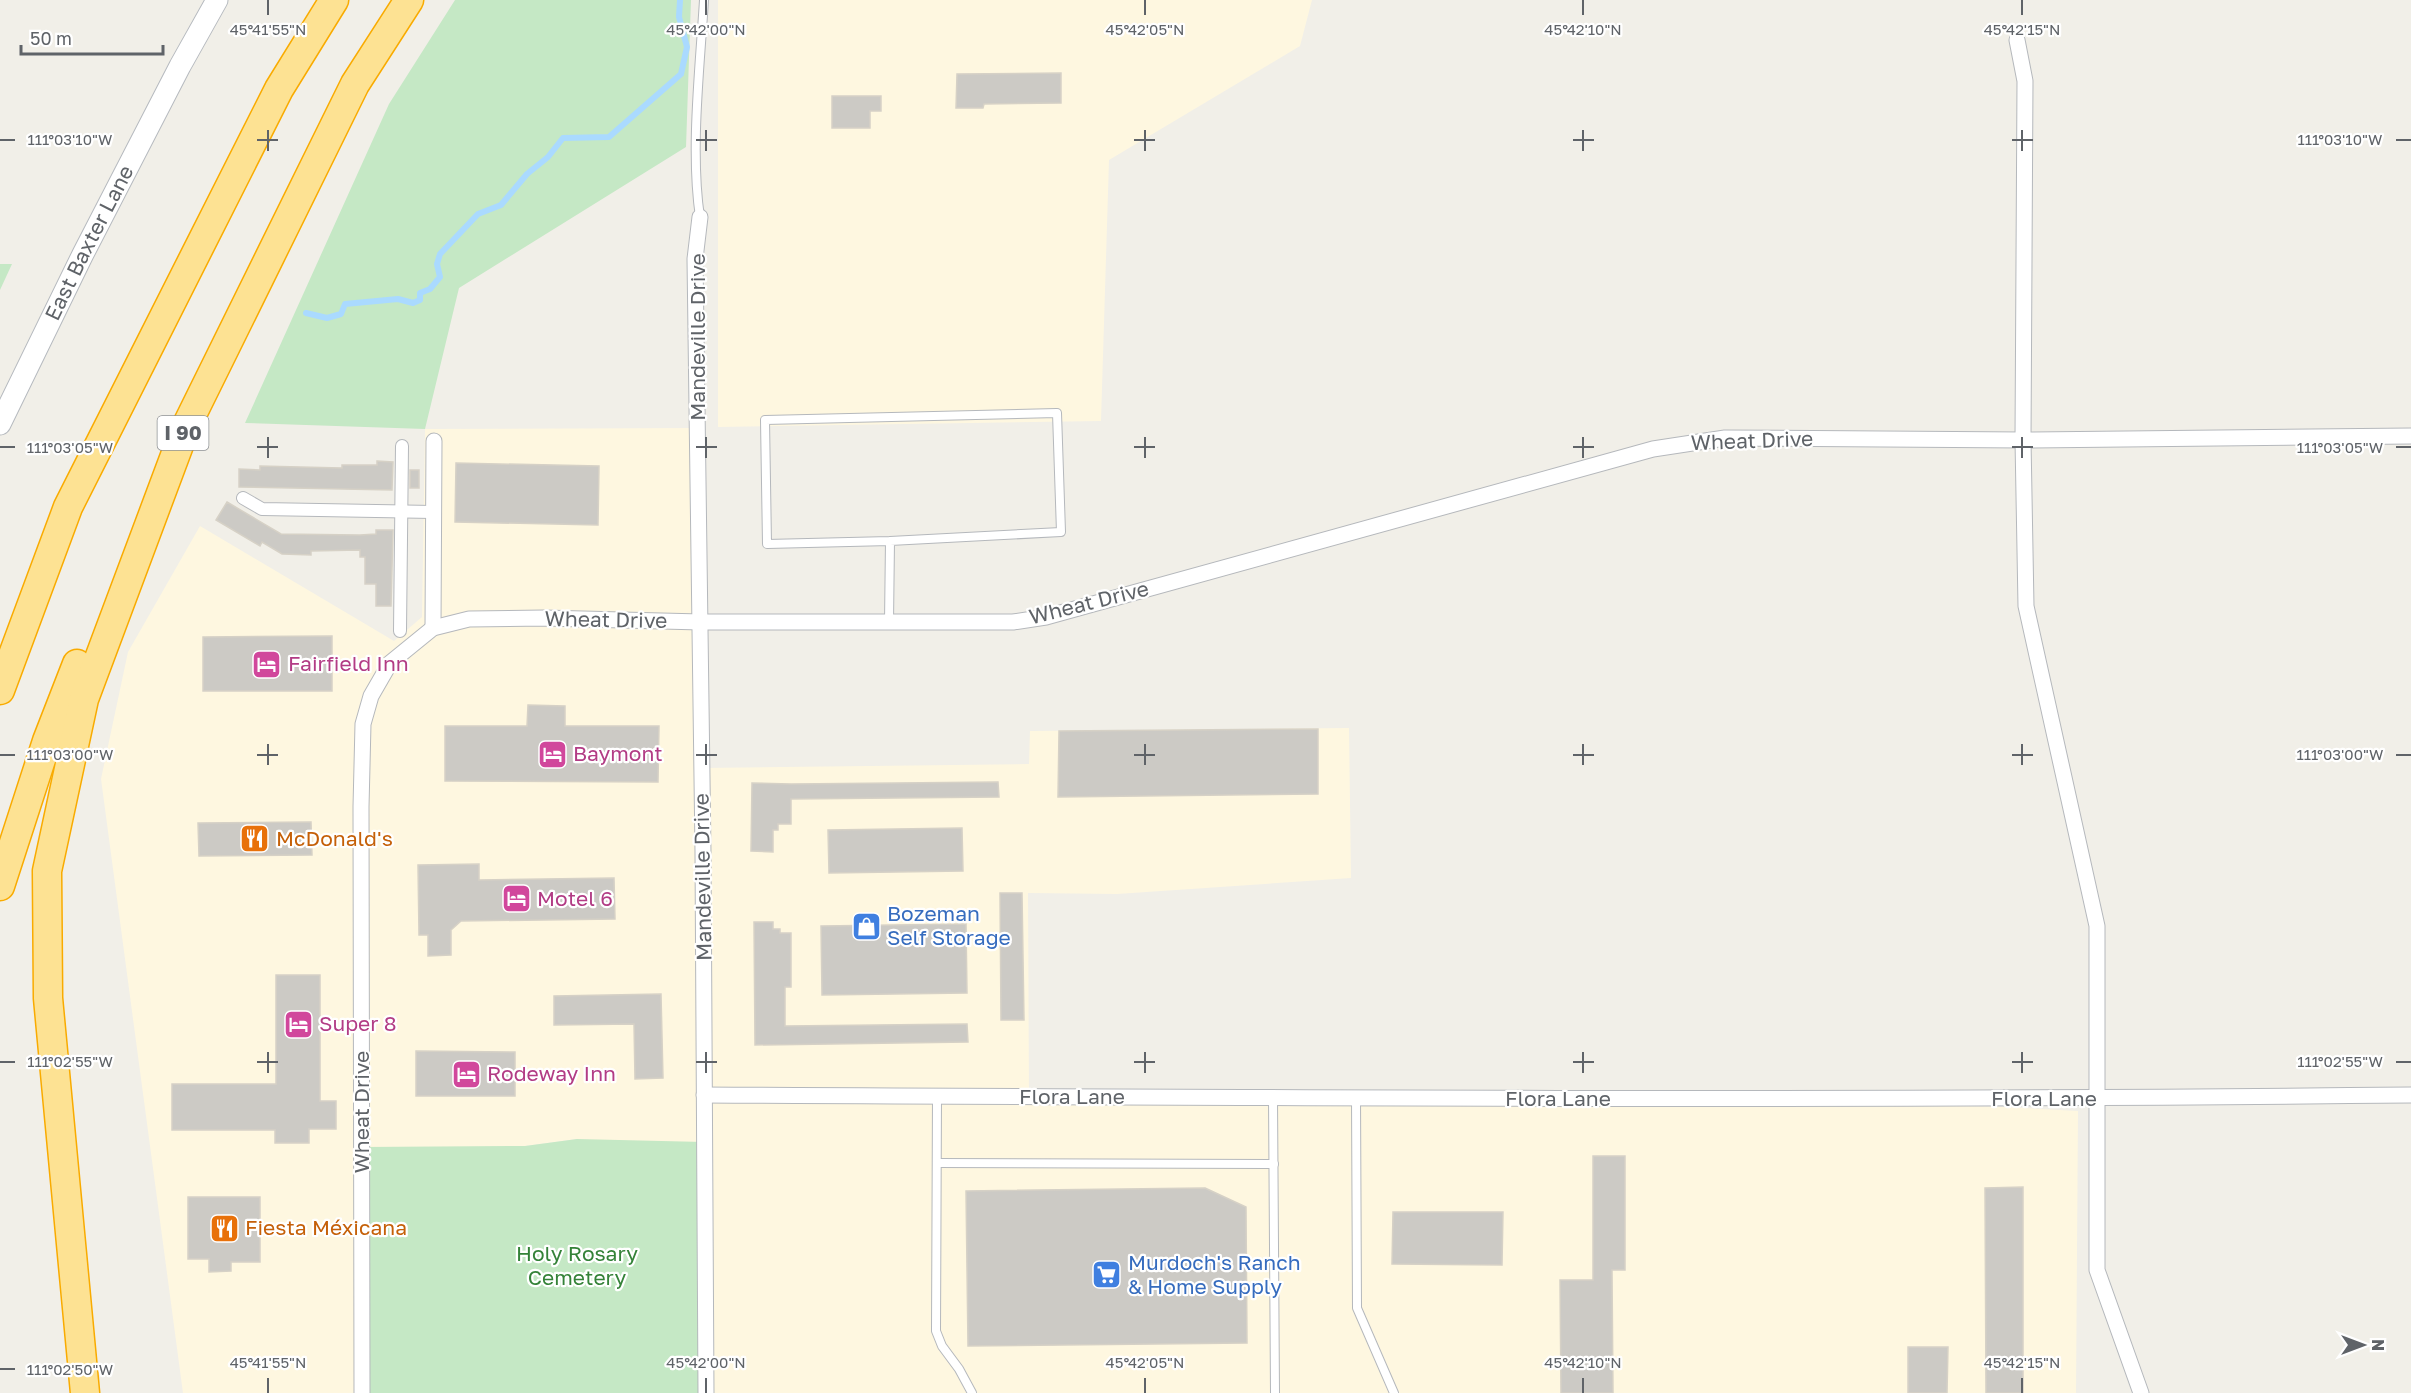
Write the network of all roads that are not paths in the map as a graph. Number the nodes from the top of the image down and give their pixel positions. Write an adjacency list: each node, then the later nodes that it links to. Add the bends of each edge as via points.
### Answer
1 (217, 0): 7 (main road, East Baxter Lane, via 83,254)
2 (334, 0): 14 (highway, via 279,89)
3 (409, 0): 8 (highway, I 90, via 355,84)
4 (704, 0): 6 (lane, via 697,126)
5 (2017, 40): 10 (street, via 2025,81)
6 (700, 217): 18 (street, Mandeville Drive, via 696,259)
7 (0, 424)
8 (185, 429): 24 (highway, I 90, via 108,584 47,741); 33 (highway, via 84,699 47,871 48,998)
9 (2411, 436): 10 (street, Wheat Drive)
10 (2023, 440): 19 (street, Wheat Drive, via 1725,438 1682,443 1046,617 1013,622); 30 (street, via 2026,606 2097,926)
11 (434, 441): 16 (street)
12 (402, 447): 15 (street)
13 (243, 498): 15 (street, via 262,509)
14 (68, 507): 22 (highway); 23 (highway)
15 (401, 512): 16 (street); 21 (street)
16 (433, 512): 20 (street)
17 (890, 542): 17 (lane, via 767,544 765,420 1057,413 1061,532); 19 (lane)
18 (700, 622): 19 (street, Wheat Drive); 20 (street, Wheat Drive, via 469,619); 25 (street, Mandeville Drive)
19 (889, 622)
20 (433, 628): 34 (street, Wheat Drive, via 390,663 370,696 363,724)
21 (400, 631)
22 (0, 654)
23 (0, 690)
24 (0, 886)
25 (704, 1095): 27 (street, Flora Lane); 35 (street, Mandeville Drive)
26 (2411, 1095): 30 (street, Flora Lane)
27 (937, 1096): 28 (street, Flora Lane); 31 (lane)
28 (1273, 1098): 29 (street, Flora Lane); 32 (lane)
29 (1356, 1098): 30 (street, Flora Lane); 38 (lane, via 1357,1308)
30 (2096, 1099): 39 (street, via 2097,1270)
31 (937, 1162): 32 (lane); 36 (lane, via 936,1330)
32 (1274, 1164): 37 (lane)
33 (85, 1393)
34 (362, 1393)
35 (706, 1393)
36 (972, 1393)
37 (1275, 1393)
38 (1394, 1393)
39 (2141, 1393)

